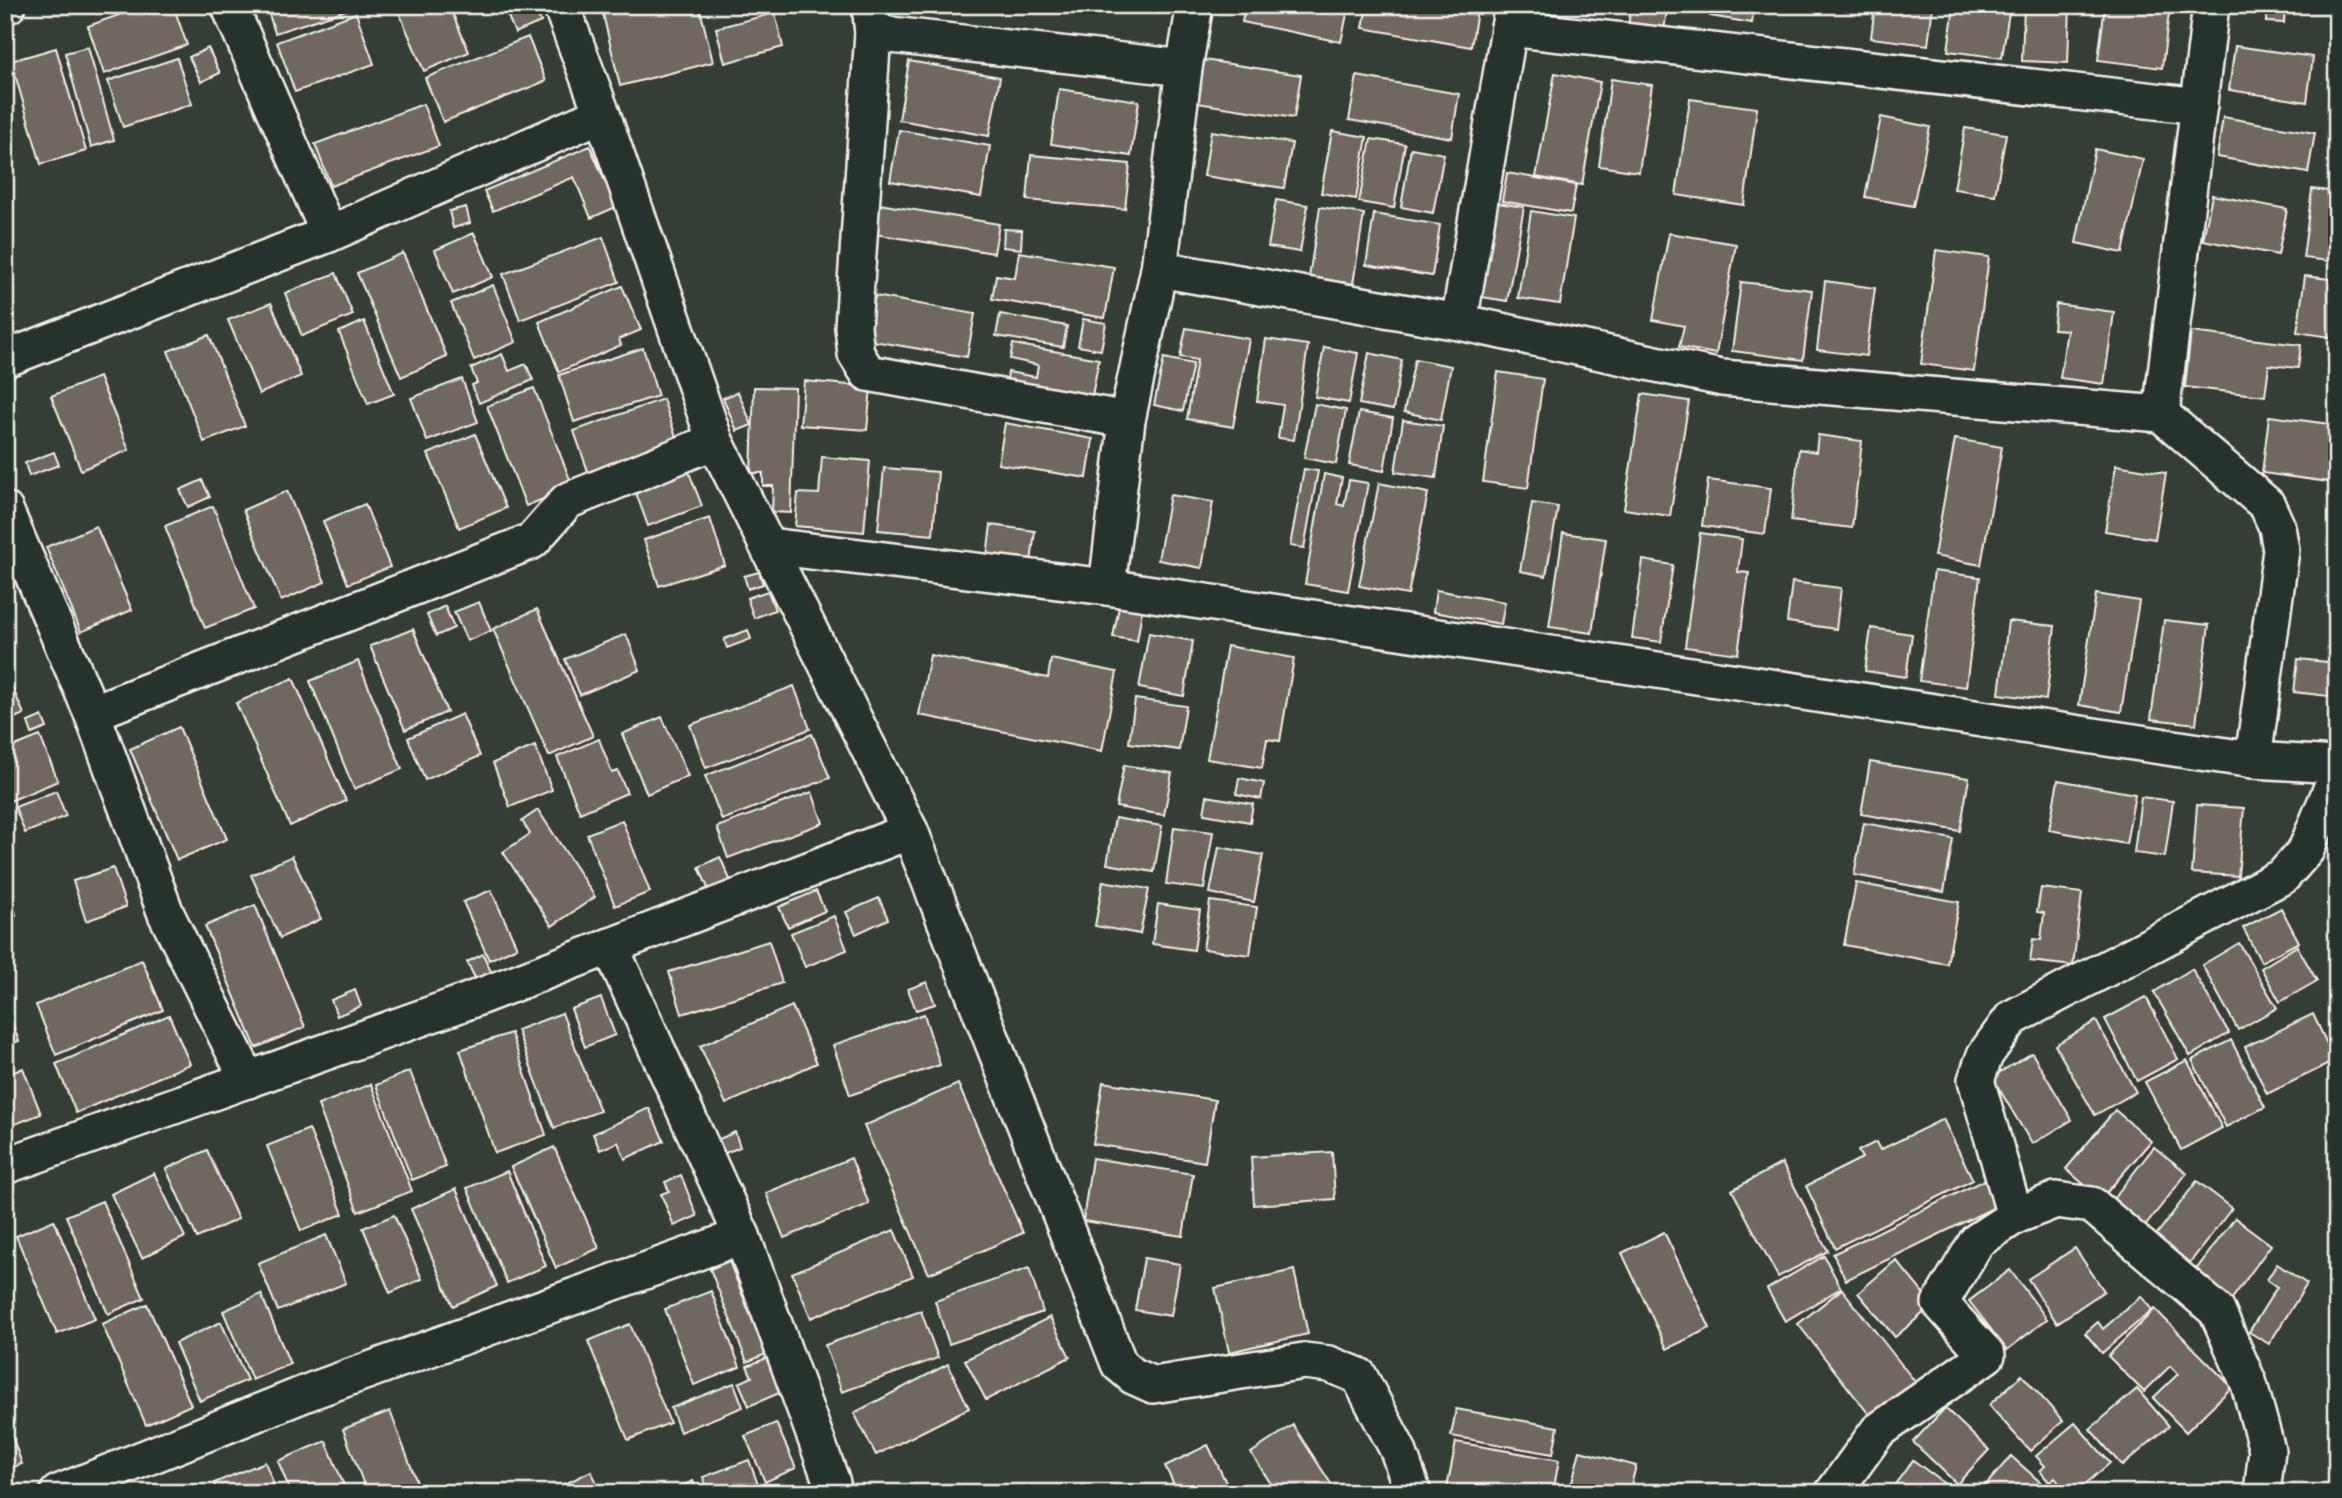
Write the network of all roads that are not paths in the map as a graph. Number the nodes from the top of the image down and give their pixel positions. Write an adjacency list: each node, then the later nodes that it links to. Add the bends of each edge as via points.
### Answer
1 (229, 5): 10 (street)
2 (561, 5): 9 (street)
3 (1195, 5): 7 (street)
4 (2211, 5): 8 (street)
5 (1511, 17): 8 (street); 12 (street)
6 (872, 19): 7 (street); 15 (street, via 853,327 856,354 869,373)
7 (1184, 68): 11 (street)
8 (2199, 106): 14 (street)
9 (602, 114): 10 (street); 16 (street)
10 (330, 234): 13 (street)
11 (1159, 270): 12 (street); 15 (street)
12 (1459, 322): 14 (street, via 1722,378)
13 (5, 359)
14 (2161, 414): 21 (street, via 2267,505 2277,527 2281,550)
15 (1127, 420): 19 (street)
16 (715, 441): 18 (street); 20 (street, via 567,501 532,541)
17 (5, 510): 20 (street)
18 (769, 547): 19 (street); 24 (street)
19 (1107, 587): 21 (street)
20 (92, 713): 26 (street, via 166,915)
21 (2253, 760): 22 (street)
22 (2337, 765)
23 (2337, 775): 28 (street, via 2306,850 2283,876 2012,1018 1985,1055 1976,1080)
24 (910, 831): 25 (street); 32 (street, via 1119,1364 1153,1385 1304,1361 1329,1364 1359,1376 1398,1450)
25 (610, 946): 26 (street); 29 (street)
26 (248, 1080): 27 (street)
27 (5, 1166)
28 (2015, 1216): 33 (street, via 1977,1241 1940,1303 1987,1355 1878,1431); 34 (street, via 2056,1199 2092,1205 2217,1311 2249,1384 2267,1450)
29 (742, 1236): 30 (street, via 314,1390); 31 (street, via 832,1483)
30 (76, 1490)
31 (831, 1493)
32 (1413, 1493)
33 (1833, 1493)
34 (2262, 1493)

